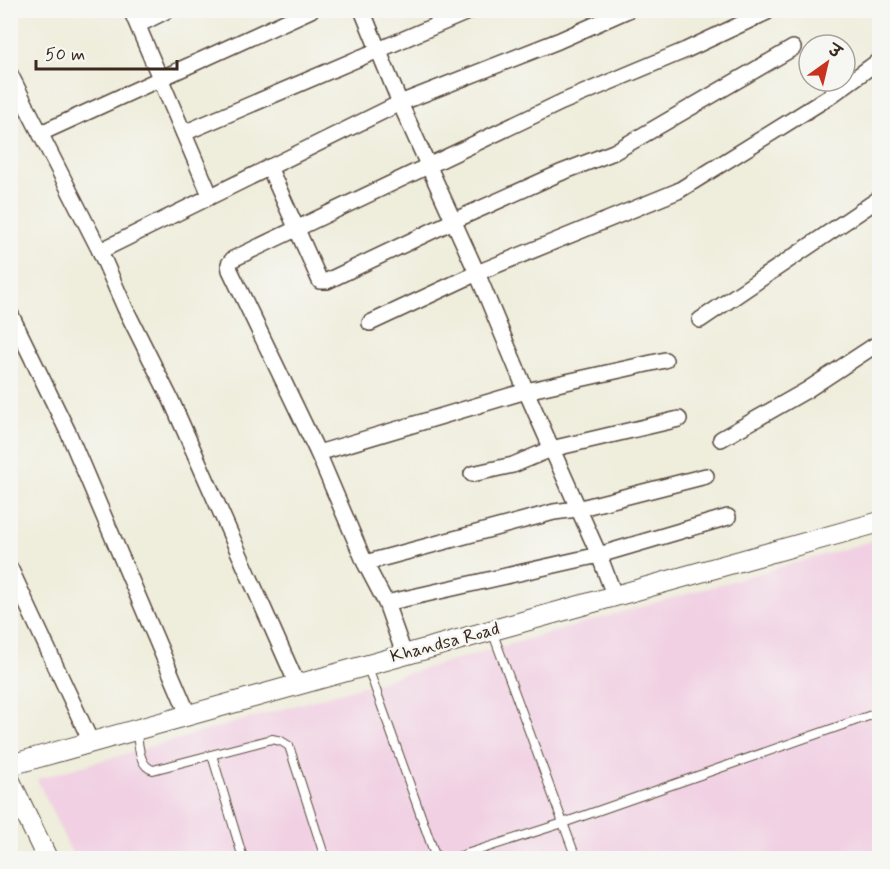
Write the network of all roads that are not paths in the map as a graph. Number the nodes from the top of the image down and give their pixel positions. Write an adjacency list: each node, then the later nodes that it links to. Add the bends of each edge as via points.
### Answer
1 (168, 10): 7 (street)
2 (311, 10): 12 (street)
3 (362, 10): 9 (street)
4 (472, 10): 9 (street)
5 (628, 10): 13 (street)
6 (767, 12): 16 (street, via 562,102)
7 (134, 18): 12 (street)
8 (793, 48): 20 (street, via 614,152)
9 (378, 51): 13 (street); 15 (street)
10 (879, 60): 23 (street, via 829,97 678,191)
11 (10, 74): 14 (street)
12 (161, 79): 14 (street); 15 (street)
13 (400, 103): 16 (street); 17 (street)
14 (41, 133): 22 (street)
15 (184, 133): 18 (street)
16 (429, 166): 20 (street); 21 (street)
17 (268, 167): 18 (street); 21 (street)
18 (210, 195): 22 (street)
19 (879, 198): 25 (street)
20 (453, 221): 21 (street, via 327,282 320,281); 23 (street)
21 (296, 230): 33 (street, via 233,259 229,266)
22 (100, 251): 47 (street)
23 (477, 273): 26 (street); 29 (street)
24 (10, 313): 49 (street, via 68,432)
25 (700, 320)
26 (370, 324)
27 (879, 342): 31 (street, via 807,390)
28 (665, 360): 29 (street)
29 (526, 391): 32 (street); 33 (street)
30 (679, 419): 32 (street)
31 (721, 439)
32 (551, 449): 34 (street, via 513,465); 36 (street)
33 (318, 453): 40 (street)
34 (472, 474)
35 (706, 476): 36 (street)
36 (577, 509): 39 (street); 40 (street)
37 (728, 517): 39 (street)
38 (879, 522): 42 (street, Khandsa Road)
39 (598, 555): 42 (street); 43 (street)
40 (365, 563): 43 (street)
41 (10, 568): 51 (street)
42 (615, 597): 44 (street, Khandsa Road)
43 (386, 603): 45 (street)
44 (492, 630): 45 (street, Khandsa Road); 55 (lane)
45 (404, 654): 46 (street, Khandsa Road)
46 (367, 664): 47 (street, Khandsa Road); 60 (lane)
47 (297, 684): 49 (street, Khandsa Road)
48 (879, 712): 55 (lane)
49 (188, 714): 50 (street, Khandsa Road)
50 (136, 729): 51 (street, Khandsa Road); 52 (lane, via 142,763 147,769)
51 (92, 742): 53 (street, Khandsa Road)
52 (212, 754): 58 (lane); 59 (lane, via 272,739 289,746)
53 (10, 765)
54 (10, 781): 57 (street)
55 (563, 823): 61 (lane); 62 (lane)
56 (879, 855): 63 (lane)
57 (47, 858)
58 (243, 858)
59 (325, 858)
60 (436, 858)
61 (454, 858)
62 (576, 858)
63 (872, 858)

